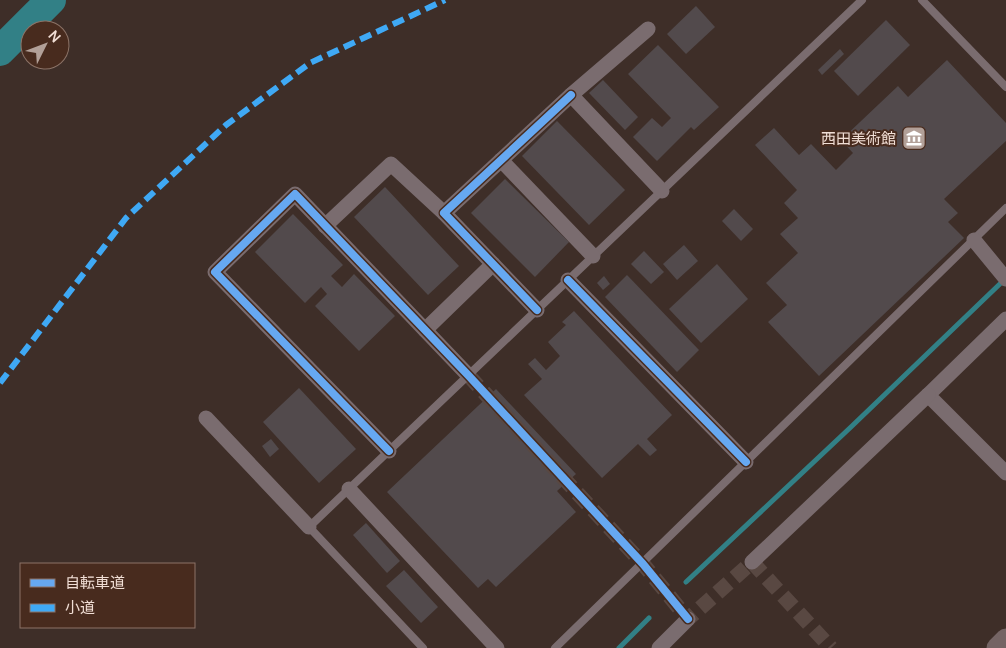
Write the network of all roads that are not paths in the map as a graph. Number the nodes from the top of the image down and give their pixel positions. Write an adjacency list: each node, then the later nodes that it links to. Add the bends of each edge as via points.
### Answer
1 (862, 0): 7 (lane)
2 (922, 0): 4 (lane)
3 (648, 29): 5 (street)
4 (1006, 87)
5 (571, 95): 6 (street); 7 (street)
6 (501, 160): 9 (street); 12 (street)
7 (662, 191): 12 (lane)
8 (1006, 208): 11 (lane)
9 (444, 213): 10 (street, via 390,164); 13 (street)
10 (325, 226): 18 (street); 22 (street, via 295,194 215,272)
11 (974, 240): 14 (street); 23 (lane)
12 (593, 256): 15 (lane)
13 (493, 264): 16 (street); 18 (street)
14 (1006, 279)
15 (568, 280): 16 (lane); 23 (street)
16 (537, 310): 19 (lane)
17 (1006, 319): 20 (street)
18 (425, 330): 19 (street)
19 (468, 376): 22 (lane)
20 (928, 395): 24 (street); 27 (street)
21 (206, 418): 26 (street)
22 (389, 451): 25 (lane)
23 (746, 462): 32 (lane)
24 (1006, 473)
25 (349, 489): 26 (lane); 31 (street)
26 (309, 528): 30 (lane)
27 (752, 562)
28 (688, 620): 33 (street)
29 (1006, 639): 34 (street)
30 (423, 648)
31 (497, 648)
32 (555, 648)
33 (659, 648)
34 (997, 648)

